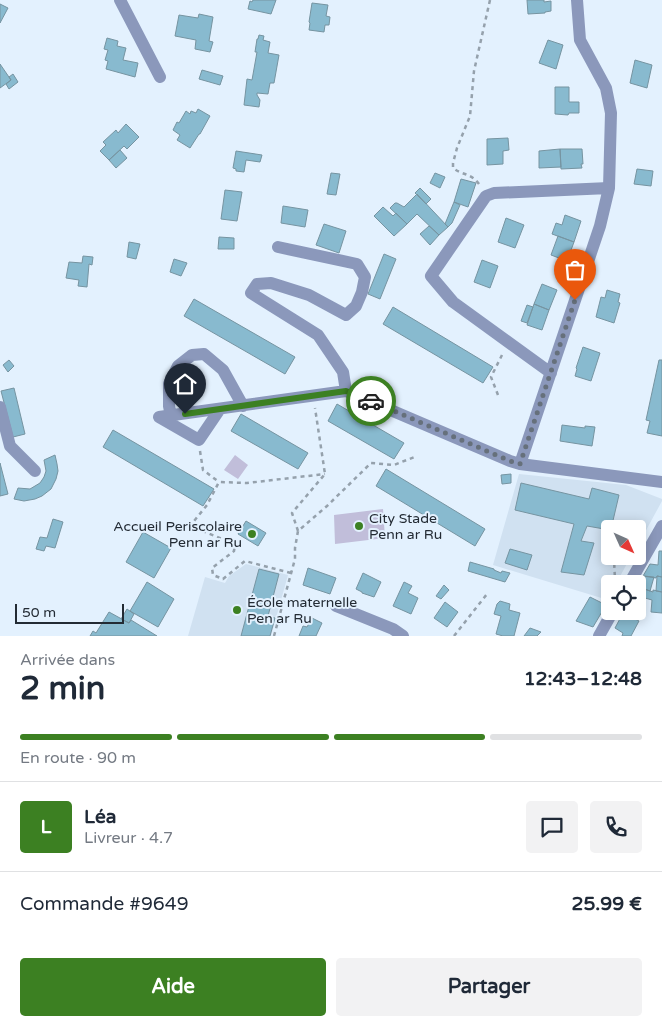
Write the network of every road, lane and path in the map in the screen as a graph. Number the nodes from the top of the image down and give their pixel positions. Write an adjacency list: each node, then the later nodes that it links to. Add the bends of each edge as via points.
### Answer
1 (120, 0): 4 (street)
2 (490, 0): 6 (path, via 474,71 470,116 453,163 456,171 472,176 478,182)
3 (577, 0): 5 (street, via 580,40 606,88 611,113)
4 (160, 77)
5 (609, 188): 6 (street); 9 (street, via 600,226)
6 (486, 196): 8 (street, via 431,276 453,302)
7 (278, 247): 10 (street, via 357,264 365,277 356,306 346,315 309,295 272,283 257,284 251,293 318,335 343,372)
8 (508, 342): 9 (street); 11 (path, via 491,377)
9 (551, 373): 19 (street)
10 (346, 391): 12 (street); 19 (street)
11 (498, 395)
12 (313, 396): 13 (street); 21 (path)
13 (243, 406): 15 (street); 16 (street, via 222,370 204,354 192,355 178,366 169,384)
14 (0, 407): 20 (street, via 10,446)
15 (220, 409): 16 (street); 17 (street)
16 (171, 416): 17 (street, via 158,418)
17 (199, 440): 22 (path, via 203,470)
18 (417, 456): 25 (path, via 394,465 371,463)
19 (520, 464): 23 (street)
20 (35, 471)
21 (324, 474): 22 (path, via 247,484); 25 (path, via 292,513)
22 (219, 482): 26 (path, via 207,505 190,526 235,544 234,551 212,568 213,575 223,579 245,561)
23 (662, 482)
24 (662, 526): 27 (street)
25 (298, 530): 26 (path)
26 (291, 573): 31 (path)
27 (634, 575)
28 (487, 594): 33 (path)
29 (336, 606): 32 (street)
30 (608, 620): 34 (street)
31 (274, 636)
32 (403, 636)
33 (454, 636)
34 (599, 636)

